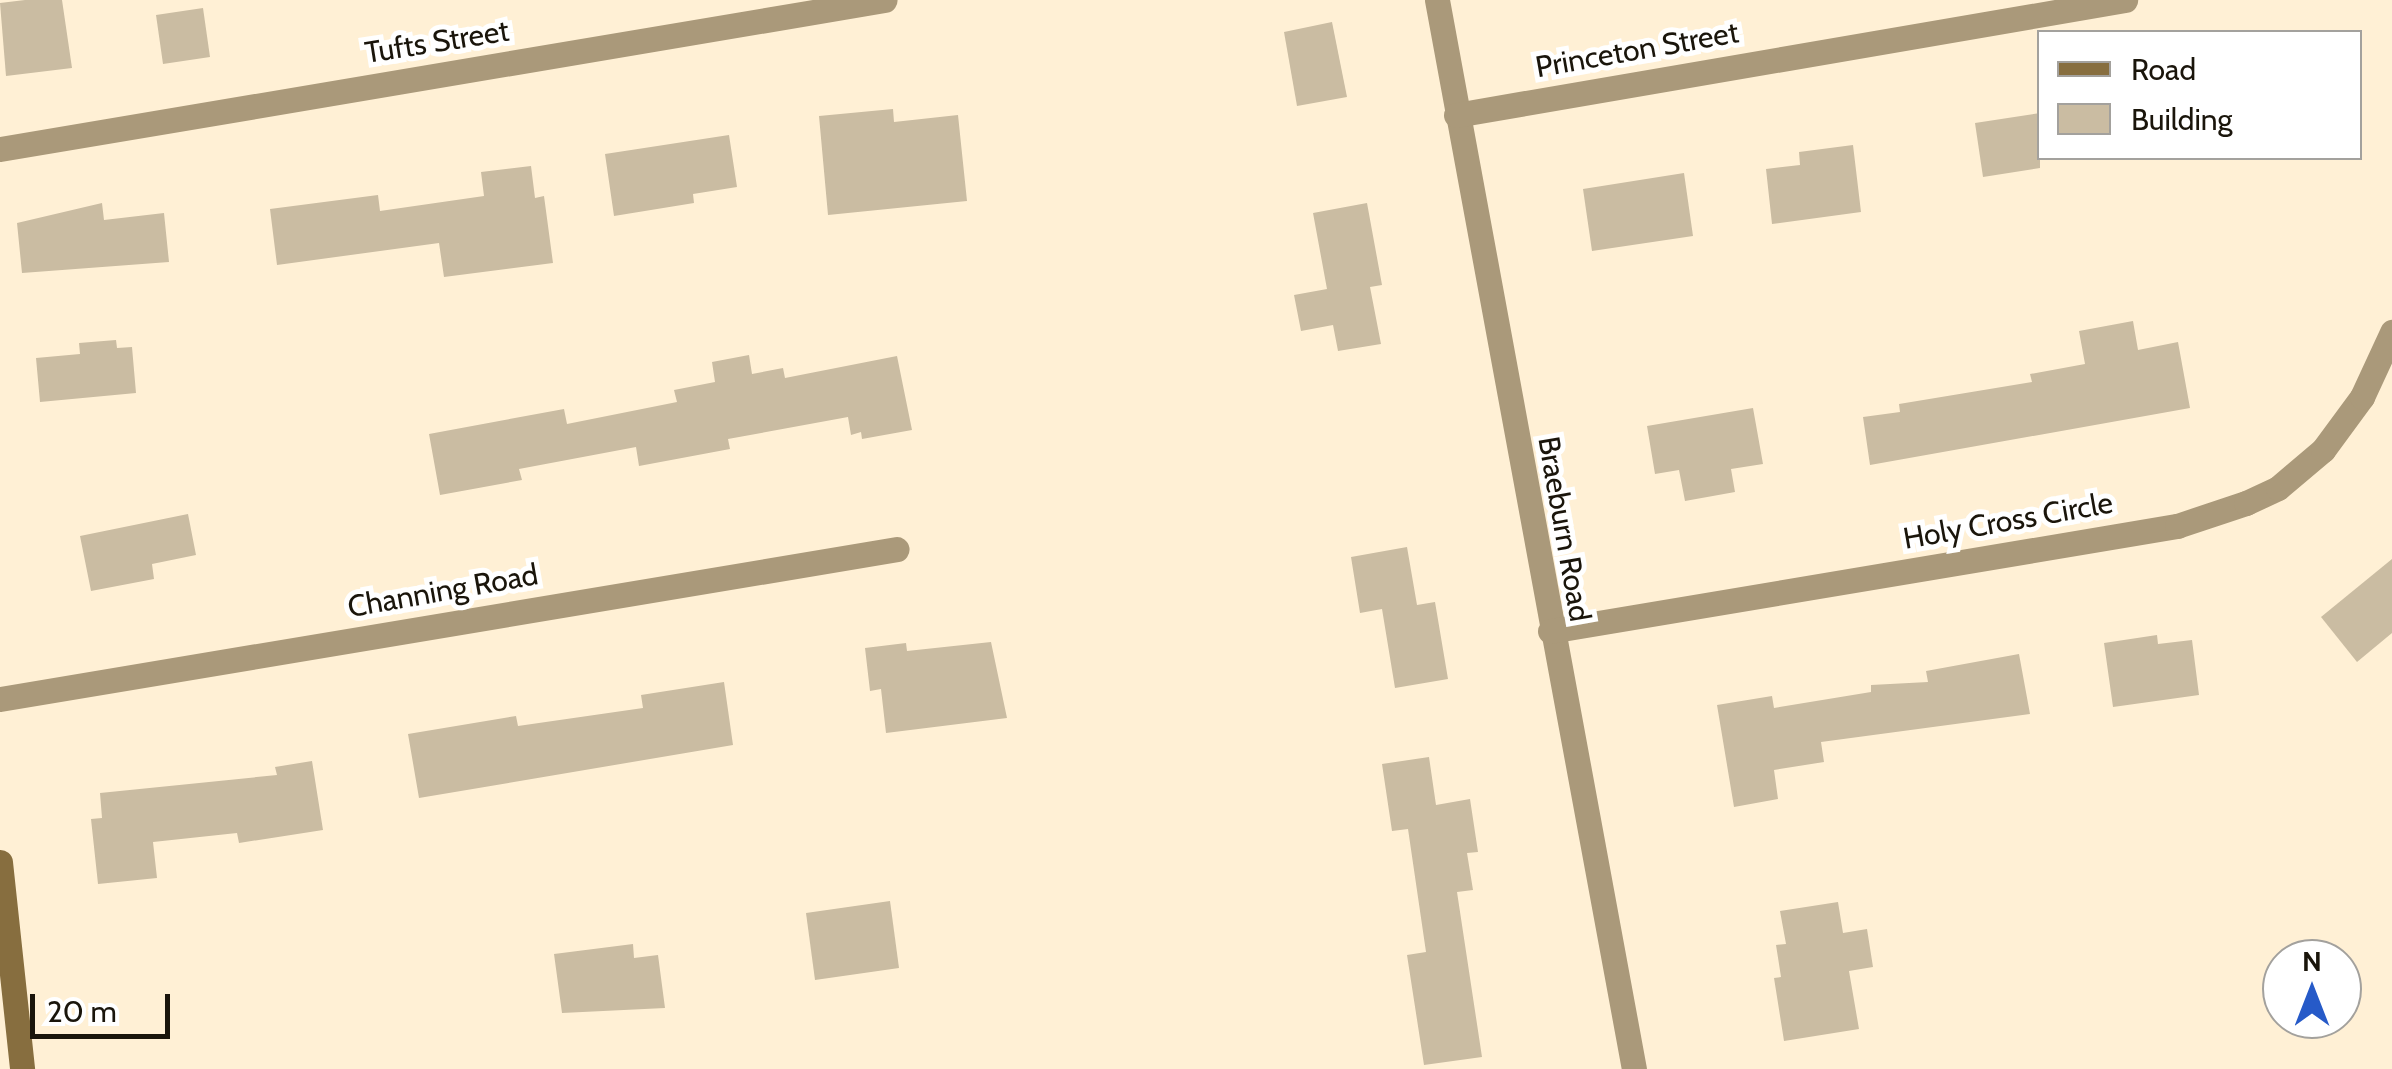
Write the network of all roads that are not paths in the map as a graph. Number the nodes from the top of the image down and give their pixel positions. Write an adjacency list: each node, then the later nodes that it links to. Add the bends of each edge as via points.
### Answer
1 (885, 0): 5 (street, Tufts Street)
2 (1438, 0): 4 (street, Braeburn Road)
3 (2125, 0): 4 (street, Princeton Street)
4 (1456, 115): 8 (street, Braeburn Road)
5 (0, 149)
6 (2392, 332): 8 (street, Holy Cross Circle, via 2362,397 2332,439 2302,470 2246,503 2177,526)
7 (898, 549): 9 (street, Channing Road)
8 (1550, 631): 12 (street, Braeburn Road)
9 (0, 700)
10 (0, 862): 11 (main road)
11 (22, 1069)
12 (1634, 1069)

